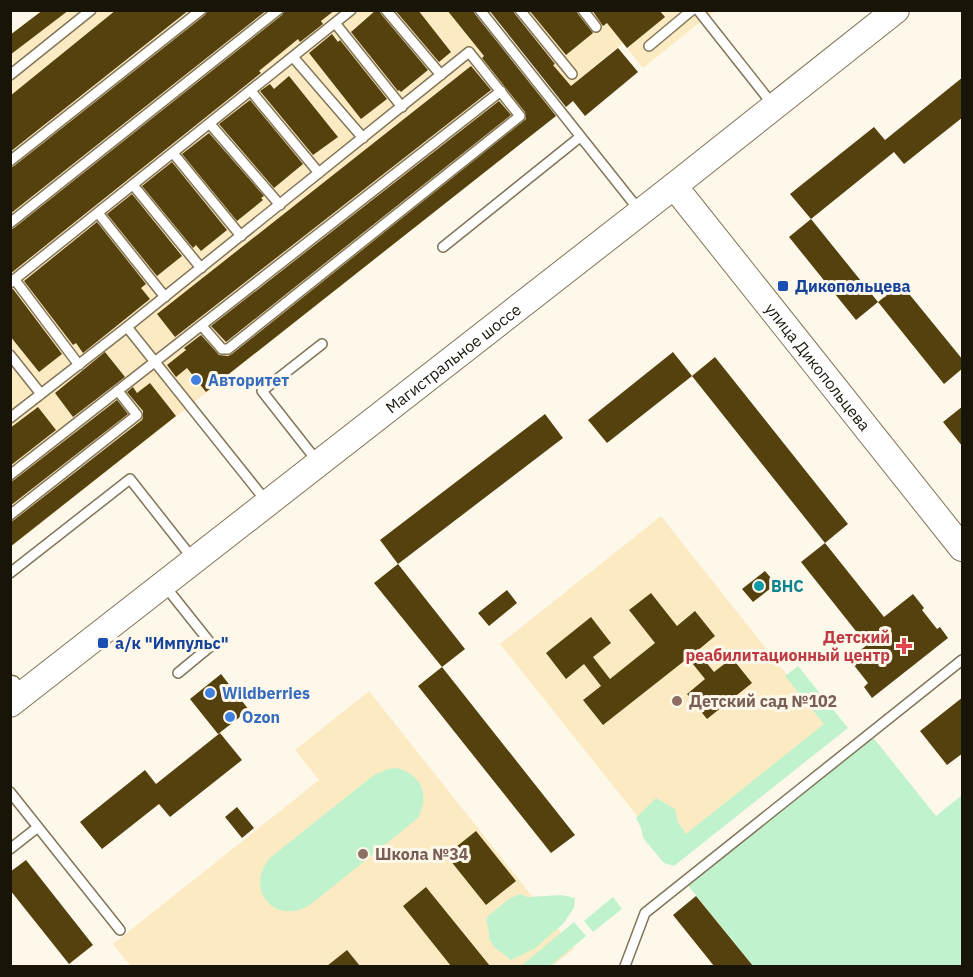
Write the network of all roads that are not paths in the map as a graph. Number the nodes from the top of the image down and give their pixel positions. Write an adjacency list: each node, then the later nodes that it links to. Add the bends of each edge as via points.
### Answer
1 (91, 10): 17 (lane)
2 (201, 10): 27 (lane)
3 (278, 10): 34 (lane)
4 (351, 10): 12 (lane)
5 (386, 10): 18 (lane)
6 (480, 10): 24 (lane)
7 (520, 10): 16 (lane)
8 (583, 10): 13 (lane)
9 (692, 10): 14 (lane)
10 (698, 10): 22 (lane)
11 (896, 10): 22 (main road, Магистральное шоссе)
12 (335, 23): 15 (lane); 21 (lane)
13 (596, 27)
14 (649, 46)
15 (293, 57): 19 (lane); 25 (lane)
16 (572, 74)
17 (10, 75)
18 (441, 75): 20 (lane, via 469,52); 21 (lane)
19 (251, 91): 23 (lane); 28 (lane)
20 (501, 91): 40 (lane); 40 (lane, via 520,116 228,349 222,349)
21 (402, 107): 25 (lane)
22 (774, 107): 30 (main road, Магистральное шоссе)
23 (210, 124): 26 (lane); 31 (lane)
24 (580, 137): 32 (lane); 36 (lane)
25 (363, 138): 28 (lane)
26 (173, 153): 29 (lane); 35 (lane)
27 (10, 161)
28 (319, 173): 31 (lane)
29 (134, 185): 33 (lane); 37 (lane)
30 (674, 186): 32 (main road, Магистральное шоссе); 53 (main road, улица Дикопольцева)
31 (280, 205): 35 (lane)
32 (640, 212): 49 (main road, Магистральное шоссе)
33 (98, 213): 38 (lane); 39 (lane)
34 (10, 223)
35 (241, 236): 37 (lane)
36 (443, 247)
37 (201, 268): 39 (lane)
38 (13, 281): 45 (lane)
39 (165, 297): 41 (lane)
40 (202, 326): 44 (lane)
41 (127, 327): 44 (lane); 45 (lane)
42 (322, 344): 49 (lane, via 262,391)
43 (10, 355): 47 (lane)
44 (155, 362): 46 (lane); 51 (lane)
45 (79, 365): 47 (lane)
46 (118, 391): 50 (lane); 52 (lane, via 137,415)
47 (41, 394): 48 (lane)
48 (10, 418)
49 (319, 463): 51 (main road, Магистральное шоссе)
50 (10, 475)
51 (267, 503): 54 (main road, Магистральное шоссе)
52 (10, 515)
53 (963, 548)
54 (194, 561): 55 (lane, via 130,479); 56 (main road, Магистральное шоссе)
55 (10, 573)
56 (164, 585): 58 (lane, via 212,645); 59 (main road, Магистральное шоссе)
57 (963, 660): 64 (lane, via 645,913)
58 (178, 673)
59 (15, 693)
60 (10, 792): 61 (lane)
61 (38, 827): 62 (lane); 63 (lane)
62 (10, 849)
63 (120, 930)
64 (625, 966)

